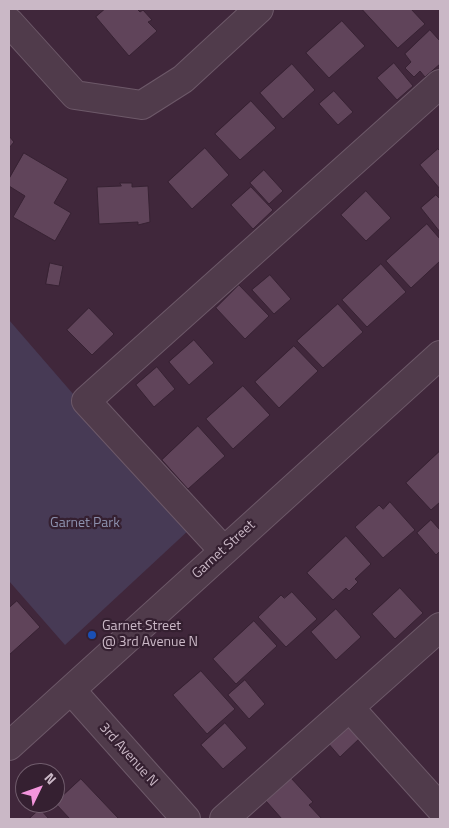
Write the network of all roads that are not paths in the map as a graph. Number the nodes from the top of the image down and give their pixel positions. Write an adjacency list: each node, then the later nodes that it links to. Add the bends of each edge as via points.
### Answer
1 (259, 9): 2 (street, via 183,79 142,105 75,95)
2 (9, 22)
3 (440, 84): 5 (street, via 86,401)
4 (440, 355): 5 (street, Garnet Street)
5 (224, 551): 7 (street, Garnet Street)
6 (440, 626): 8 (street)
7 (71, 690): 9 (street, Garnet Street); 11 (street, 3rd Avenue N)
8 (350, 708): 10 (street); 12 (street)
9 (9, 746)
10 (440, 808)
11 (186, 819)
12 (224, 819)

